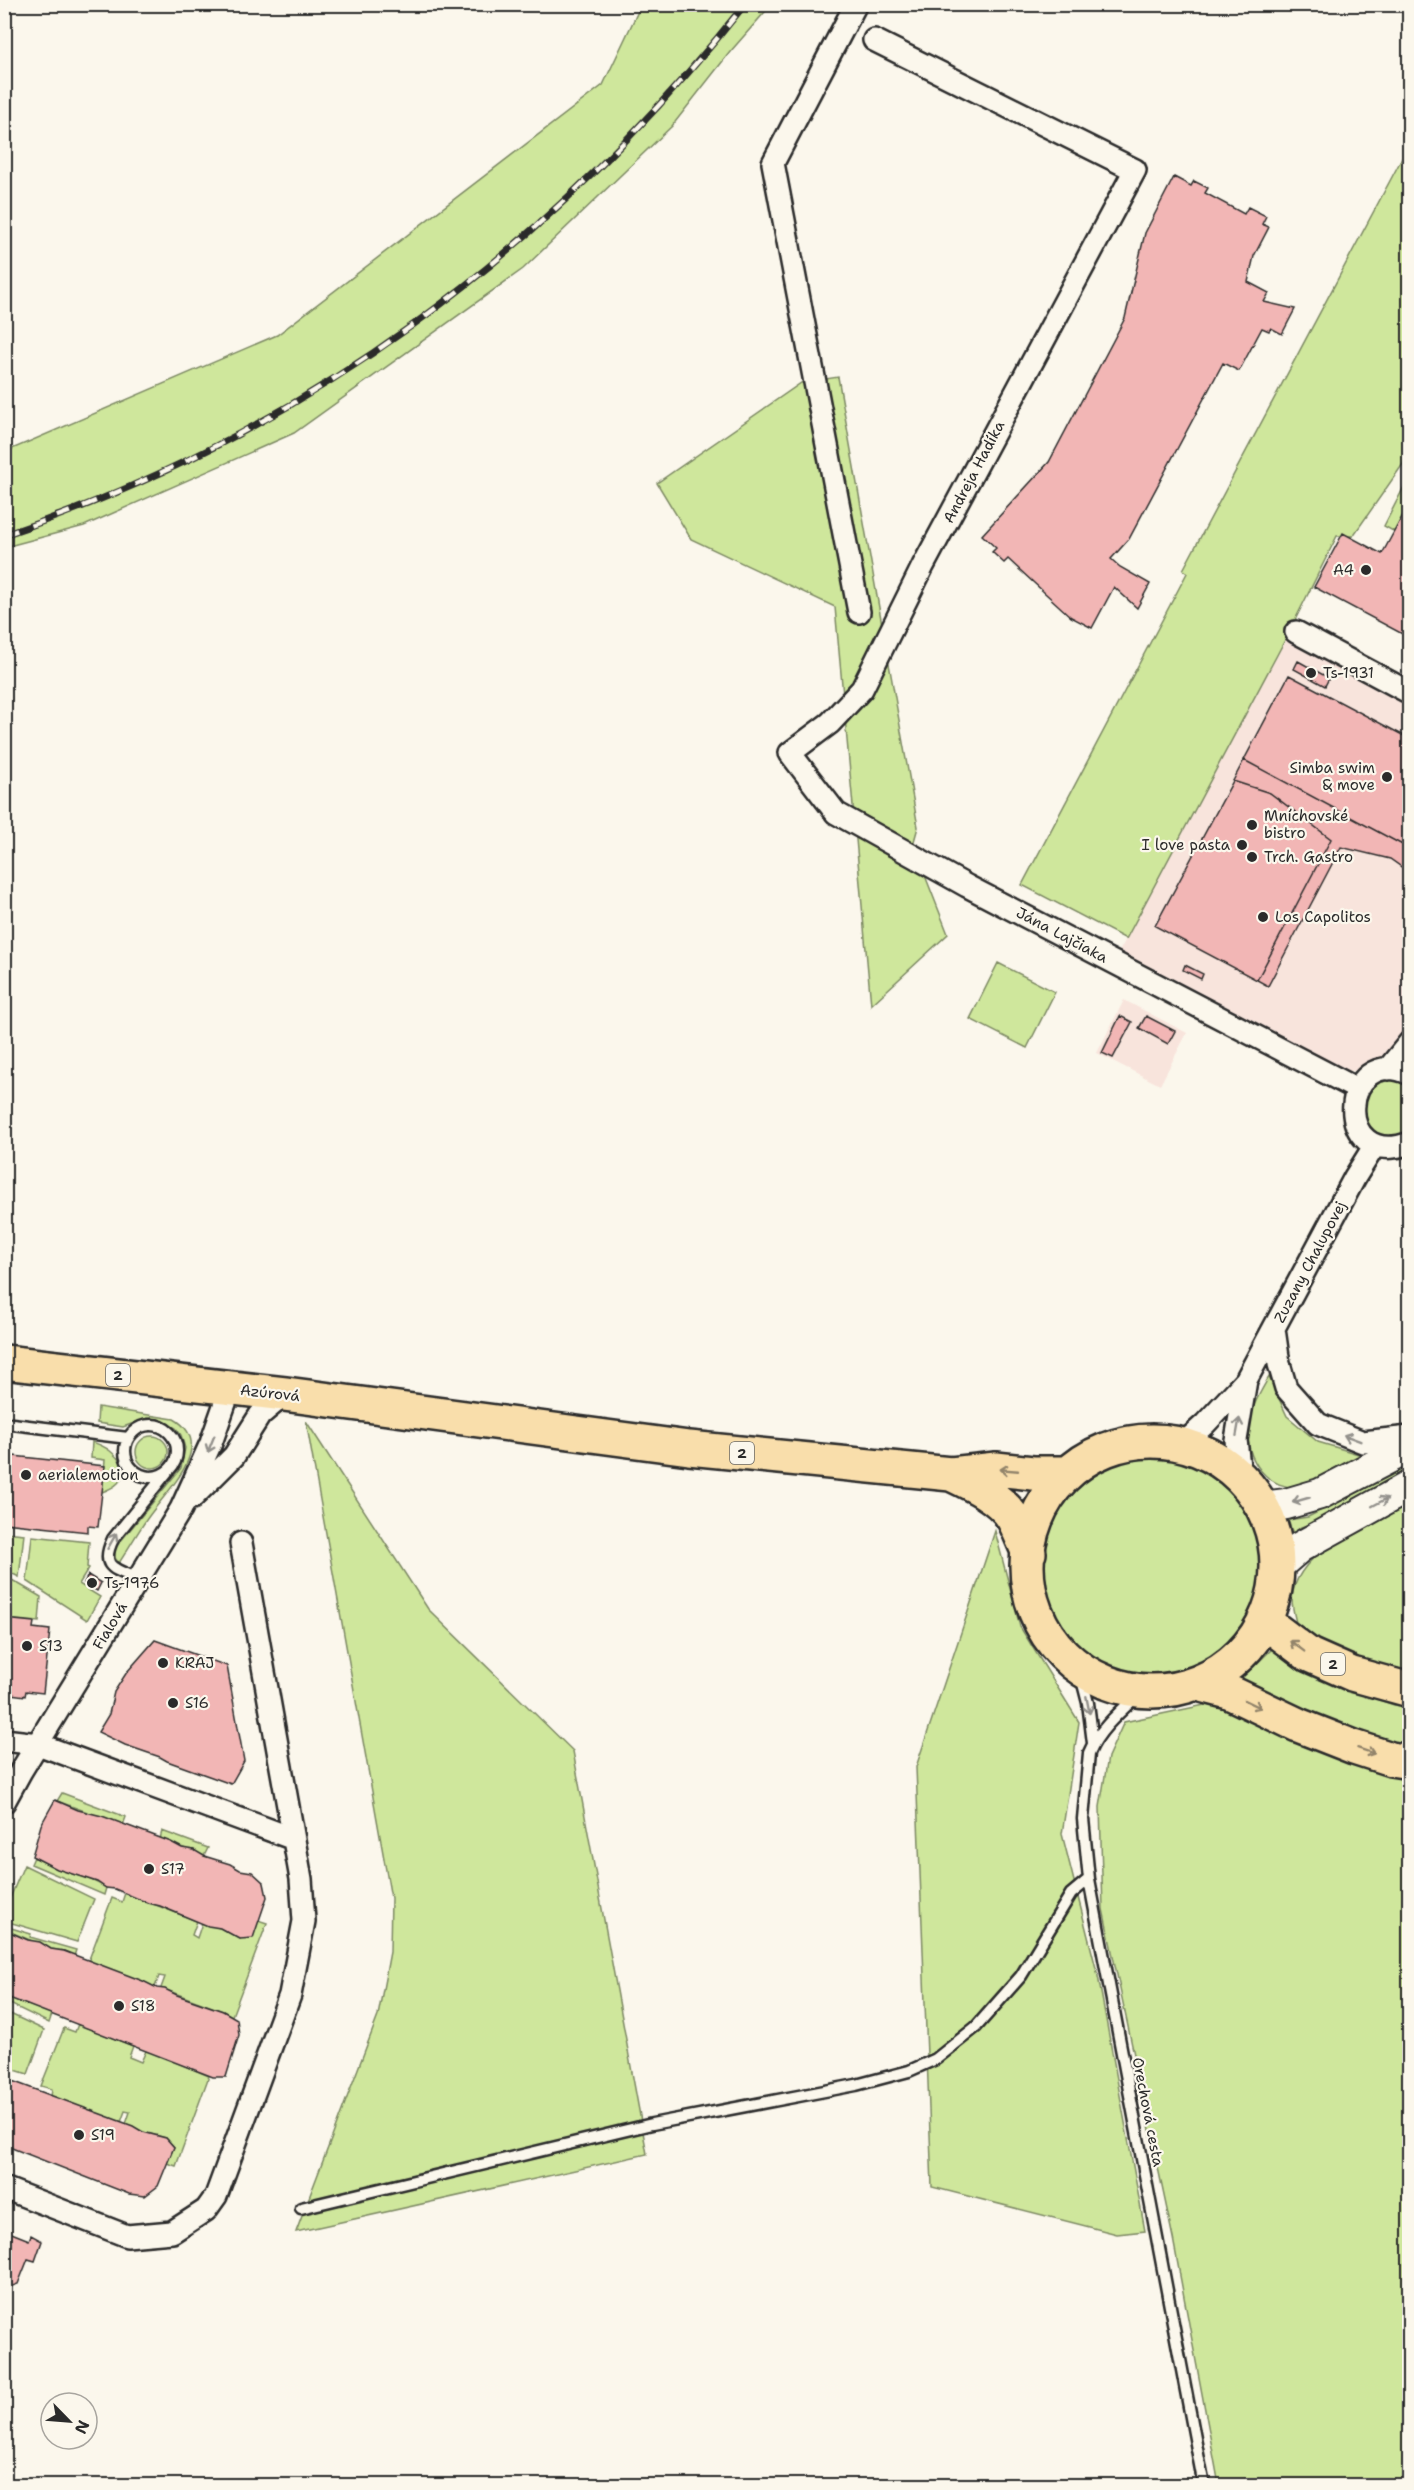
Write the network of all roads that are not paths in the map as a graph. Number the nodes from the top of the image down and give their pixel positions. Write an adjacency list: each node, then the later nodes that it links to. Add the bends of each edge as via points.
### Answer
1 (856, 4): 3 (street, via 773,163)
2 (874, 40): 6 (street, Andreja Hadíka, via 1134,170 923,566 862,689 830,723)
3 (859, 612)
4 (1296, 632): 5 (street)
5 (1410, 693)
6 (790, 753): 10 (street, Jána Lajčiaka, via 836,813 967,886)
7 (1410, 1042): 8 (street)
8 (1388, 1069): 9 (street); 10 (street, via 1376,1072)
9 (1410, 1074)
10 (1356, 1089): 12 (street, via 1352,1102 1356,1127)
11 (1410, 1143): 12 (street, via 1398,1147)
12 (1375, 1145): 13 (street, Zuzany Chalupovej)
13 (1274, 1329): 15 (street, Zuzany Chalupovej); 19 (street, one-way to 13, via 1363,1442 1318,1424 1286,1388)
14 (4, 1362): 16 (main road, Azúrová / 2)
15 (1246, 1380): 21 (street); 26 (street, one-way to 15, via 1236,1440)
16 (230, 1389): 17 (main road, Azúrová / 2); 29 (street, Fialová, one-way to 29)
17 (285, 1394): 25 (main road, Azúrová / 2, via 689,1448); 29 (street, Fialová, via 260,1415 234,1456)
18 (4, 1423): 20 (lane)
19 (1410, 1437)
20 (128, 1438): 23 (lane, via 126,1459 137,1472 153,1476); 23 (lane, via 147,1425 165,1429 176,1444 177,1453)
21 (1184, 1443): 24 (main road, 2, via 1152,1440 1119,1444 1089,1456); 26 (main road, 2)
22 (1410, 1447): 28 (main road, one-way to 28, via 1320,1494)
23 (168, 1470): 33 (lane, one-way to 23, via 111,1567 107,1550)
24 (1068, 1473): 25 (main road, 2, one-way to 25, via 996,1469); 31 (main road, 2, via 1042,1509)
25 (951, 1474): 31 (main road, 2, via 997,1501 1012,1516)
26 (1240, 1475): 28 (main road, 2)
27 (1410, 1486): 32 (main road, one-way to 27, via 1300,1547)
28 (1262, 1507): 32 (main road, 2, via 1273,1536)
29 (181, 1509): 33 (street, Fialová)
30 (241, 1543): 44 (street)
31 (1029, 1553): 35 (main road, 2, via 1029,1582 1039,1619 1060,1651)
32 (1278, 1566): 34 (main road, 2, via 1275,1595)
33 (138, 1579): 41 (street, Fialová)
34 (1264, 1621): 36 (main road, 2, via 1242,1654); 37 (main road, 2, one-way to 34, via 1352,1674 1309,1655)
35 (1079, 1668): 38 (main road, 2, via 1108,1684); 40 (lane, one-way to 40)
36 (1198, 1684): 38 (main road, 2, via 1164,1692); 42 (main road, 2, one-way to 42, via 1229,1692 1354,1748)
37 (1410, 1690)
38 (1141, 1692): 40 (lane)
39 (4, 1740): 41 (street)
40 (1093, 1743): 45 (lane, Orechová cesta, via 1083,1819)
41 (38, 1744): 43 (street, Fialová); 44 (street)
42 (1410, 1762)
43 (4, 1802)
44 (294, 1839): 46 (street, via 302,1878 304,1921 290,1995 216,2196 206,2210 172,2232 127,2236)
45 (1089, 1879): 47 (lane, via 1071,1894 1021,1976 976,2028 936,2059 909,2071 856,2085 652,2124); 48 (lane, Orechová cesta)
46 (4, 2188)
47 (302, 2208)
48 (1204, 2486)

